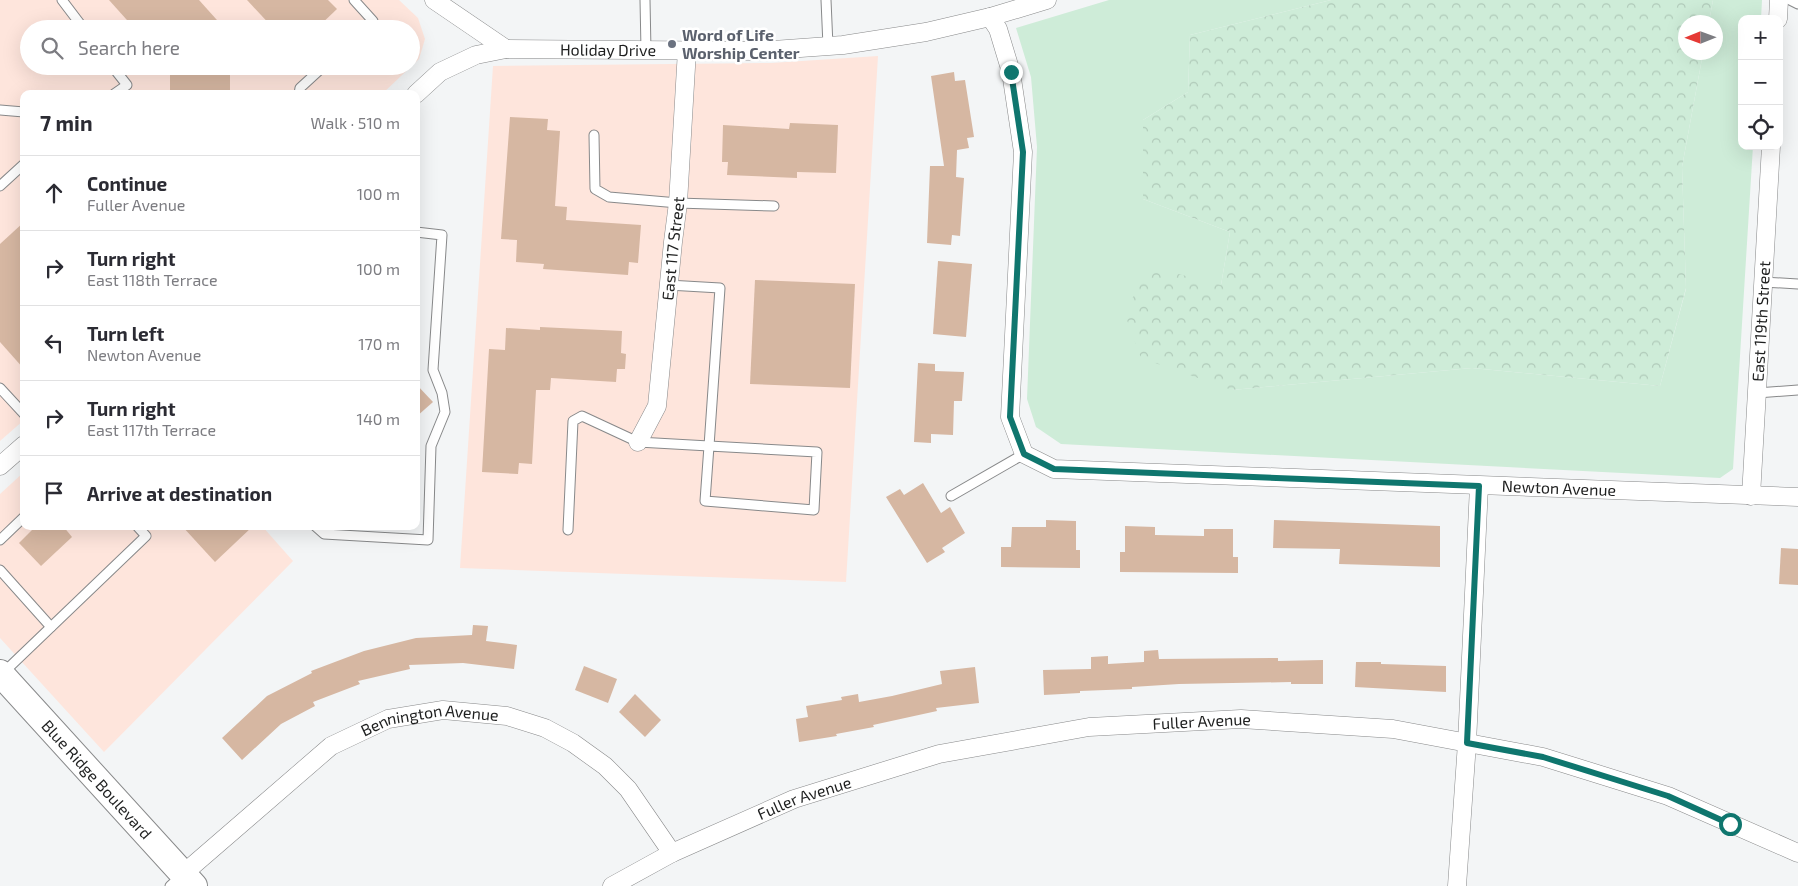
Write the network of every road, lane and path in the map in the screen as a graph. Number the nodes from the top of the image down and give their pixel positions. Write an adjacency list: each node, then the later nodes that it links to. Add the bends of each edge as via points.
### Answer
1 (62, 0): 12 (lane)
2 (354, 0): 13 (lane)
3 (434, 0): 15 (street)
4 (645, 0): 16 (lane)
5 (826, 0): 14 (lane)
6 (1047, 0): 11 (street, Holiday Drive)
7 (1779, 0): 10 (street)
8 (1790, 0): 9 (lane)
9 (1798, 4)
10 (1778, 15)
11 (990, 17): 14 (street, Holiday Drive, via 926,32); 42 (street, via 998,29 1011,72 1023,152 1010,417)
12 (77, 20)
13 (372, 20)
14 (828, 46): 17 (street, Holiday Drive, via 759,51)
15 (506, 49): 16 (street, Holiday Drive); 22 (street, Holiday Drive, via 476,55 440,72)
16 (646, 50): 17 (street, Holiday Drive)
17 (687, 50): 29 (street, East 117 Street)
18 (119, 75): 20 (lane, via 126,85)
19 (316, 75): 21 (lane)
20 (119, 90)
21 (303, 90)
22 (420, 90)
23 (0, 110): 24 (lane)
24 (20, 112)
25 (594, 135): 29 (lane, via 595,189 609,196)
26 (1771, 150): 32 (street, East 119th Street)
27 (20, 168): 28 (lane)
28 (0, 186)
29 (678, 203): 30 (lane); 34 (street, East 117 Street)
30 (774, 206)
31 (420, 232): 50 (lane, via 442,235 432,370 442,393 445,412 431,446 428,540 324,534)
32 (1763, 282): 33 (lane); 37 (street, East 119th Street)
33 (1798, 284)
34 (668, 285): 39 (street, East 117 Street, via 657,406); 40 (lane, via 720,288)
35 (0, 388): 38 (lane)
36 (1798, 390): 37 (lane)
37 (1757, 393): 46 (street, East 119th Street)
38 (20, 410)
39 (638, 442): 40 (lane); 51 (lane, via 582,416 573,422)
40 (709, 446): 40 (lane, via 817,452 814,510 705,501)
41 (20, 448): 43 (street)
42 (1024, 454): 44 (street, Newton Avenue, via 1054,469); 45 (lane)
43 (0, 466)
44 (1479, 486): 46 (street, Newton Avenue); 56 (street)
45 (951, 496)
46 (1751, 496): 47 (street, Newton Avenue)
47 (1798, 497)
48 (20, 521): 52 (lane)
49 (140, 530): 54 (lane, via 146,536)
50 (320, 530)
51 (568, 530)
52 (0, 540)
53 (0, 570): 54 (lane)
54 (51, 627): 55 (lane)
55 (1, 673): 59 (main road, Blue Ridge Boulevard)
56 (1467, 743): 57 (street, Fuller Avenue, via 1393,729 1241,719 1089,727 939,754 794,800); 58 (street, Fuller Avenue, via 1543,757 1668,796); 61 (street)
57 (672, 853): 59 (street, Bennington Avenue, via 628,789 605,766 573,743 545,728 507,716 443,710 388,719 330,746); 60 (street, Fuller Avenue)
58 (1798, 853)
59 (182, 882)
60 (612, 886)
61 (1457, 886)

